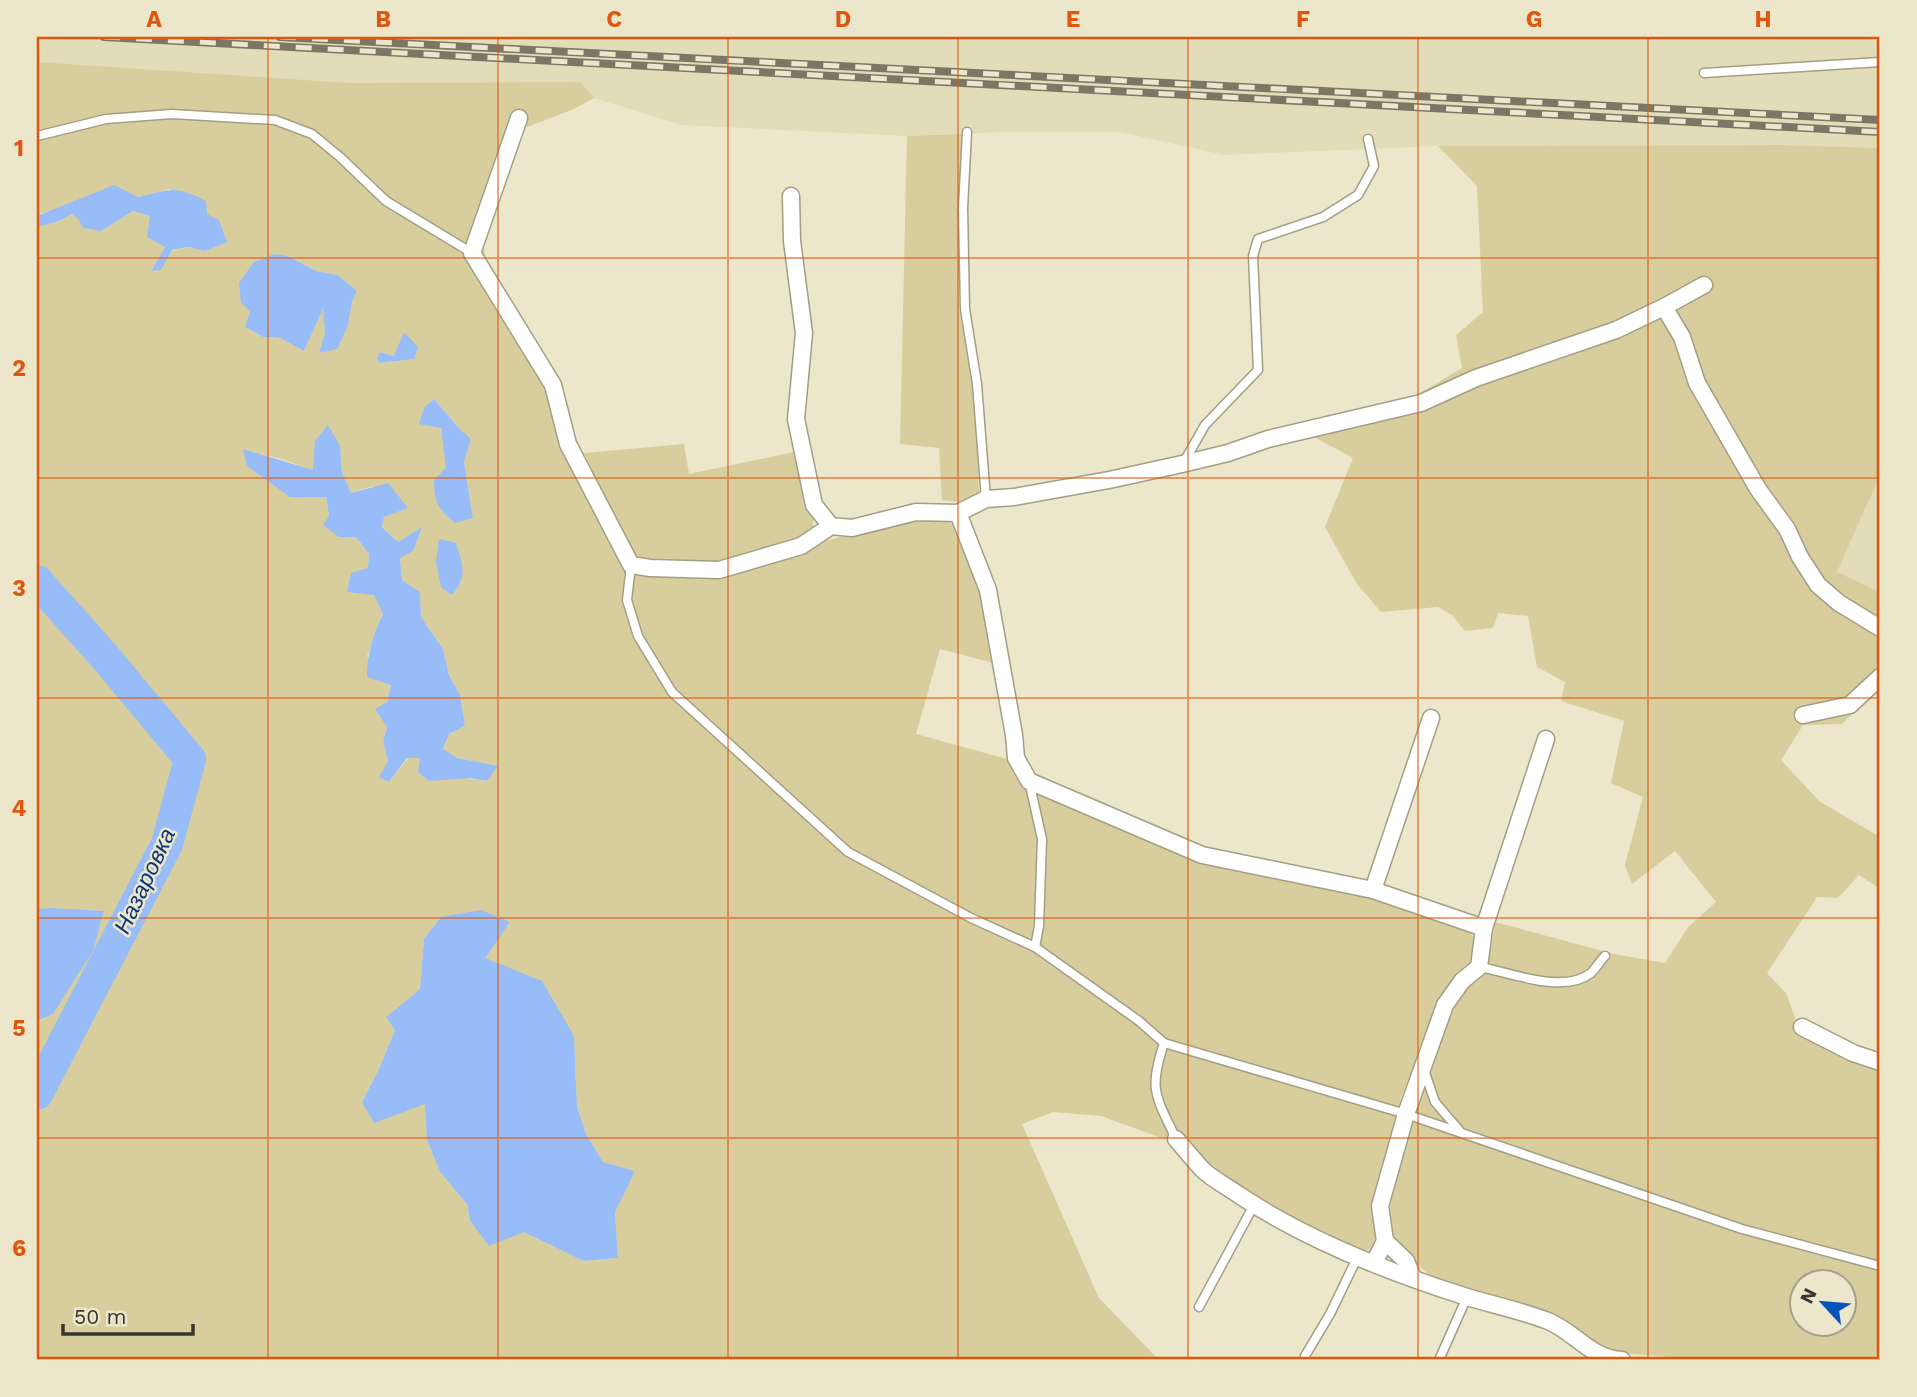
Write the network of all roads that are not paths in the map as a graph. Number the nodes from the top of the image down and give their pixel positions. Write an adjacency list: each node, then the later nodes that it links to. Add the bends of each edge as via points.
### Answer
1 (1880, 62): 2 (lane)
2 (1704, 73)
3 (519, 118): 8 (street)
4 (967, 132): 12 (lane, via 965,309 977,384)
5 (37, 136): 8 (lane, via 106,120 172,114 275,120 312,134 386,201)
6 (1368, 139): 11 (lane, via 1374,166 1358,195 1323,217 1258,239 1254,268 1258,370 1205,425)
7 (791, 195): 14 (street, via 804,333 796,419 814,505)
8 (472, 253): 15 (street, via 553,385 568,444)
9 (1704, 285): 10 (street)
10 (1664, 307): 11 (street, via 1616,330 1421,402); 16 (street, via 1682,337 1697,383 1818,584)
11 (1182, 464): 12 (street)
12 (986, 499): 13 (street)
13 (958, 513): 14 (street, via 916,512 852,528); 21 (street, via 988,590 1016,758)
14 (831, 526): 15 (street, via 802,546 719,570)
15 (631, 565): 24 (lane, via 627,600 638,636 672,692 848,852)
16 (1880, 628)
17 (1880, 677): 18 (street, via 1850,705)
18 (1803, 715)
19 (1431, 718): 22 (street)
20 (1546, 739): 23 (street)
21 (1029, 781): 22 (street, via 1202,855); 24 (lane, via 1042,839)
22 (1373, 890): 23 (street)
23 (1484, 928): 26 (street)
24 (1035, 947): 28 (lane)
25 (1605, 956): 26 (lane, via 1590,974 1571,982 1538,981)
26 (1479, 967): 30 (street, via 1445,1005)
27 (1802, 1027): 29 (street)
28 (1164, 1043): 31 (lane); 33 (lane, via 1155,1068 1154,1091)
29 (1880, 1062)
30 (1423, 1066): 31 (street); 32 (lane, via 1436,1102)
31 (1406, 1114): 32 (lane); 35 (street, via 1380,1206)
32 (1461, 1132): 38 (lane, via 1742,1229)
33 (1176, 1139): 34 (street, via 1205,1172)
34 (1254, 1205): 36 (street); 41 (lane)
35 (1385, 1241): 37 (street); 39 (street, via 1406,1261)
36 (1358, 1256): 37 (street); 42 (lane)
37 (1374, 1263): 39 (street)
38 (1880, 1266)
39 (1413, 1278): 40 (street)
40 (1467, 1297): 43 (street, via 1562,1327); 44 (lane)
41 (1199, 1307)
42 (1305, 1356)
43 (1589, 1356): 45 (street)
44 (1439, 1360)
45 (1609, 1360): 46 (street)
46 (1622, 1360)

